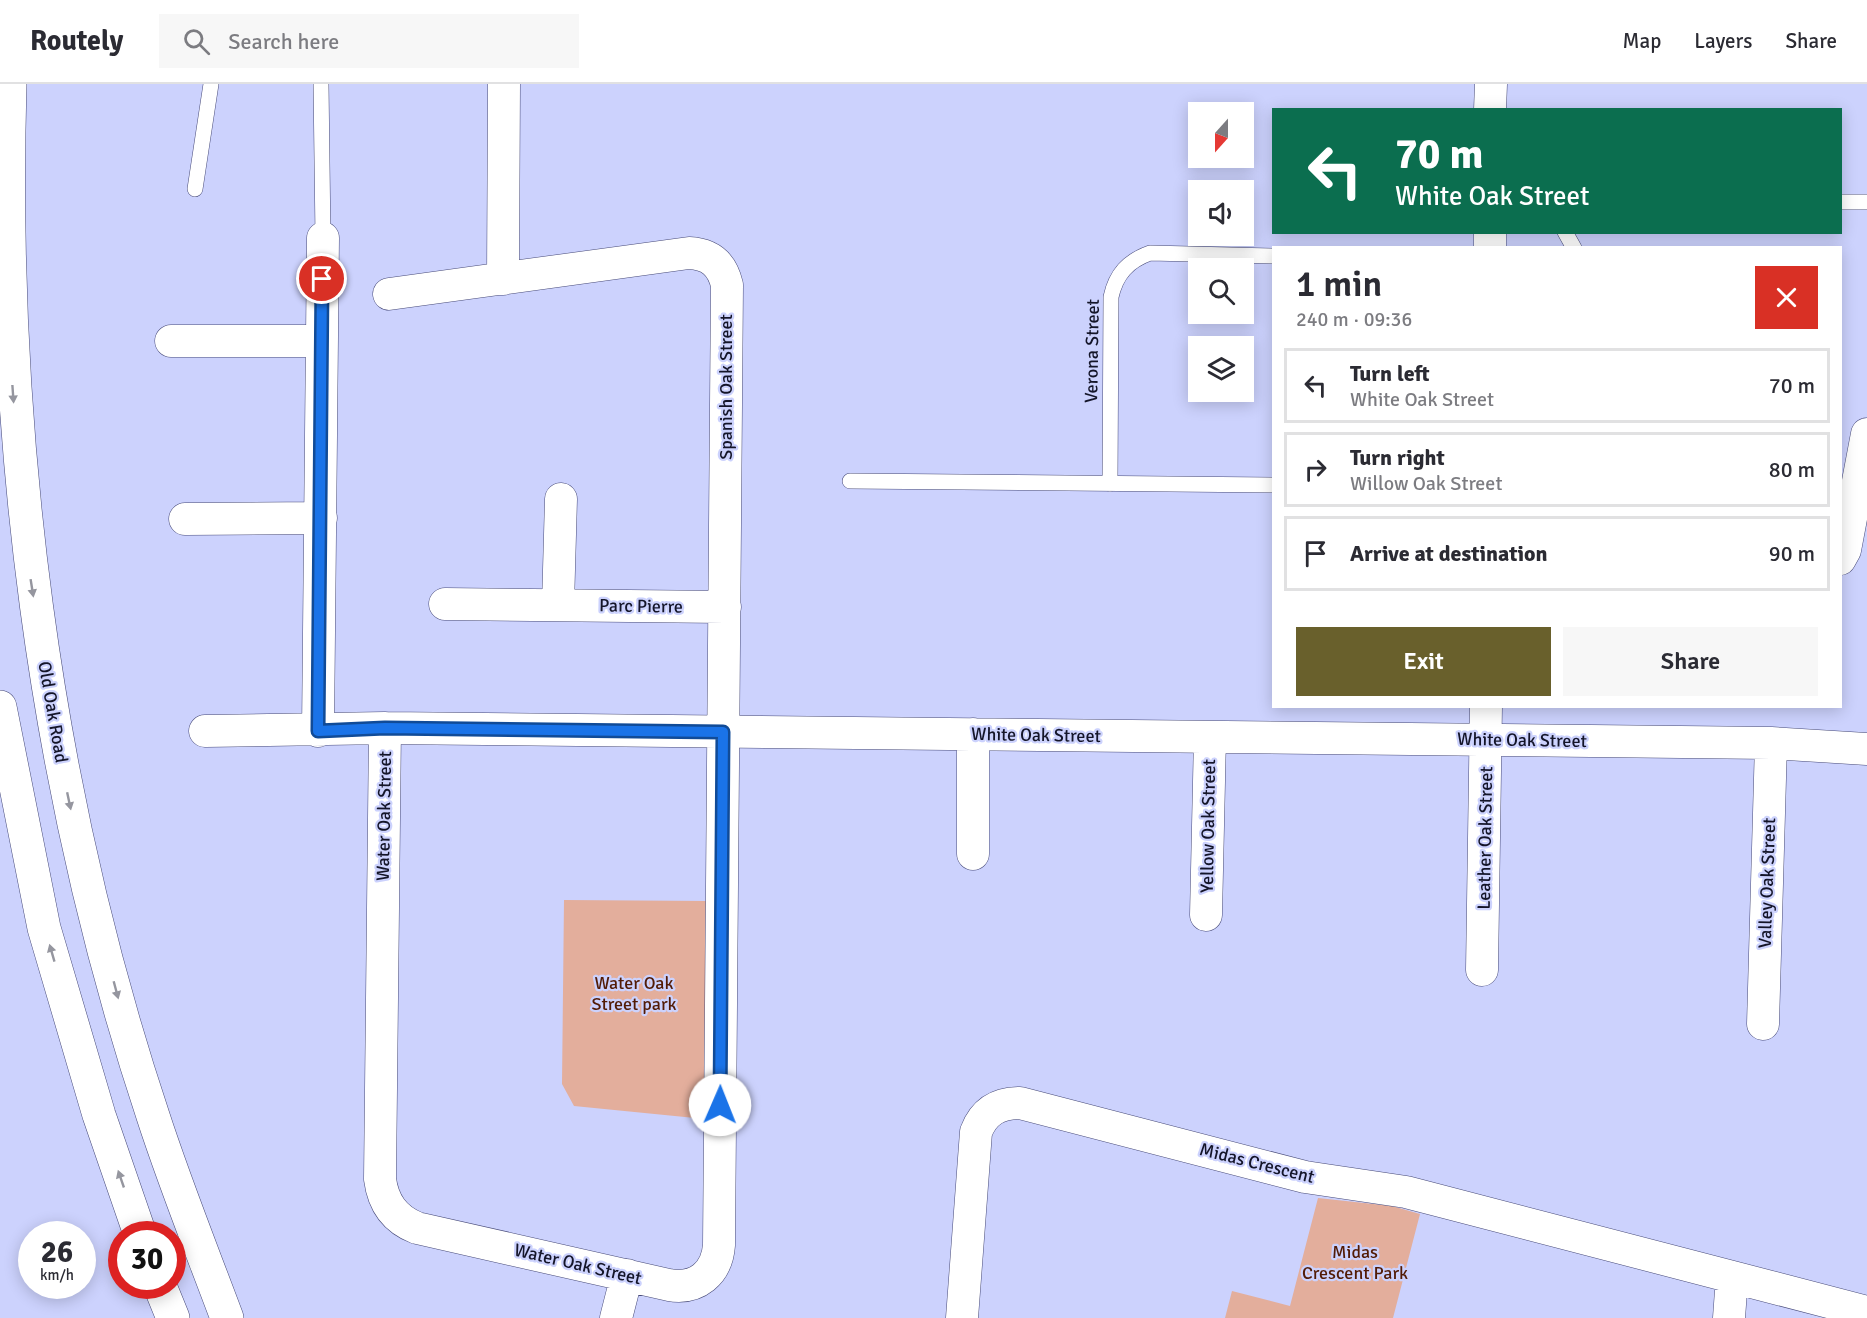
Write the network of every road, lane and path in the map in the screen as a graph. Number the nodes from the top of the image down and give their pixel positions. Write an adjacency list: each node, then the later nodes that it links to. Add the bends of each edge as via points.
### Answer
1 (10, 84): 48 (main road, Old Oak Road, one-way to 48, via 6,251 9,345 29,568 63,772 86,877 149,1103)
2 (211, 84): 7 (lane)
3 (321, 84): 10 (lane)
4 (504, 84): 12 (street)
5 (1491, 84): 6 (street)
6 (1490, 108)
7 (195, 189)
8 (1842, 202): 9 (lane)
9 (1867, 202)
10 (323, 238): 15 (street)
11 (1272, 256): 18 (lane, Verona Street, via 1150,253 1137,258 1119,275 1111,297)
12 (503, 279): 13 (street, Spanish Oak Street); 26 (street, Spanish Oak Street, via 689,253 701,254 720,267 727,285)
13 (389, 294)
14 (171, 341): 15 (street)
15 (320, 341): 21 (street)
16 (1867, 434): 23 (street)
17 (850, 482): 18 (lane)
18 (1110, 484): 19 (lane)
19 (1272, 485)
20 (561, 499): 25 (street)
21 (321, 518): 22 (street); 31 (street)
22 (184, 519)
23 (1842, 555)
24 (445, 604): 25 (street, Parc Pierre)
25 (558, 605): 26 (street, Parc Pierre)
26 (725, 607): 32 (street, Spanish Oak Street)
27 (0, 707): 42 (main road, one-way to 27, via 44,928)
28 (1486, 708): 35 (street, Leather Oak Street)
29 (385, 728): 31 (street, White Oak Street); 32 (street, White Oak Street); 43 (street, Water Oak Street, via 382,1193 394,1214 417,1228)
30 (206, 731): 31 (street, White Oak Street)
31 (318, 731)
32 (723, 732): 33 (street, White Oak Street); 43 (street, Water Oak Street, via 718,1254 710,1273 696,1284 678,1286)
33 (973, 734): 34 (street, White Oak Street); 38 (street)
34 (1210, 737): 35 (street, White Oak Street); 39 (street, Yellow Oak Street)
35 (1485, 739): 36 (street, White Oak Street); 40 (street, Leather Oak Street)
36 (1771, 743): 37 (street, White Oak Street); 41 (street, Valley Oak Street)
37 (1867, 749)
38 (973, 855)
39 (1206, 915)
40 (1482, 970)
41 (1763, 1024)
42 (136, 1221)
43 (627, 1275): 49 (street)
44 (1732, 1277): 46 (street, Midas Crescent); 50 (street, Midas Crescent, via 1406,1192 1305,1177 1008,1103 991,1111 976,1132); 51 (street)
45 (165, 1299): 47 (main road)
46 (1867, 1312)
47 (173, 1318)
48 (227, 1318)
49 (616, 1318)
50 (962, 1318)
51 (1730, 1318)

